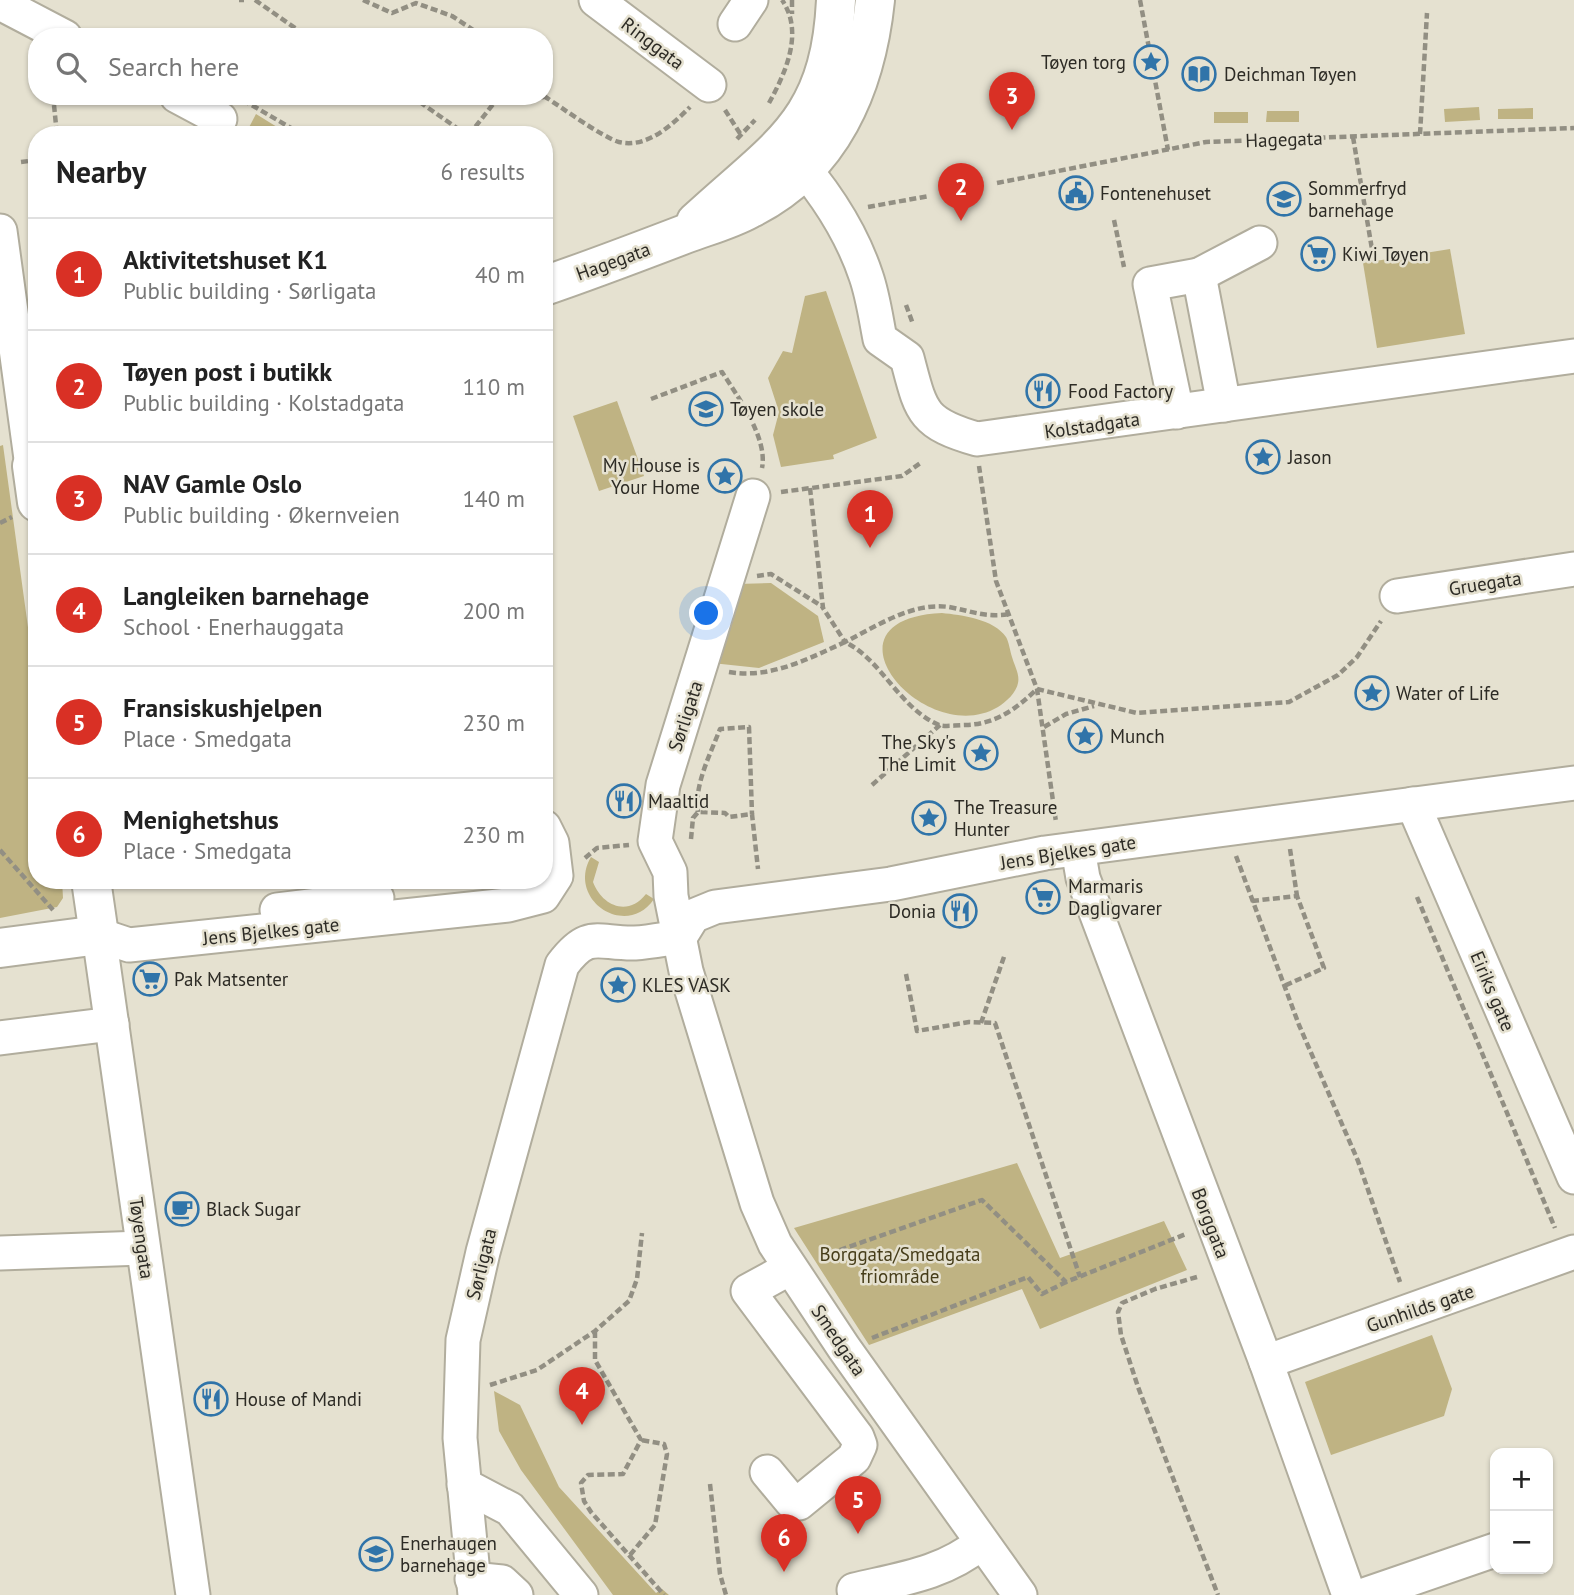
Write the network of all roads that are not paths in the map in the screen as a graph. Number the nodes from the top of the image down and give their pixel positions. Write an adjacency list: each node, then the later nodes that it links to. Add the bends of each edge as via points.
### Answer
1 (596, 0): 6 (street, Ringgata)
2 (836, 0): 7 (main road, via 828,67)
3 (875, 0): 7 (main road, via 871,40 859,81 826,148)
4 (0, 4): 5 (street)
5 (47, 28)
6 (709, 85)
7 (794, 158): 11 (main road, Hagegata, via 747,211); 14 (street, Kolstadgata, via 831,205 856,251 867,277 880,339 907,358 919,403 936,424 977,439)
8 (0, 231): 15 (street)
9 (1250, 242): 10 (street)
10 (1199, 275): 13 (street); 14 (street, via 1150,284)
11 (553, 283)
12 (1574, 356): 13 (street, Kolstadgata)
13 (1224, 405): 14 (street, Kolstadgata)
14 (1177, 412)
15 (28, 429)
16 (753, 496): 29 (street, Sørligata, via 663,785 655,841 670,872)
17 (1574, 569): 18 (street, Gruegata)
18 (1397, 596)
19 (1574, 783): 20 (street, Jens Bjelkes gate)
20 (1413, 804): 21 (street, Jens Bjelkes gate); 33 (street, Eiriks gate)
21 (1078, 849): 29 (street, Jens Bjelkes gate, via 891,884 715,907 693,916); 38 (street, Borggata, via 1083,878)
22 (553, 851): 23 (street, Jens Bjelkes gate)
23 (553, 880)
24 (92, 889): 28 (main road, Tøyengata)
25 (547, 889): 28 (street, Jens Bjelkes gate, via 542,896 508,905 129,945)
26 (321, 892): 27 (street); 28 (street, via 126,925)
27 (391, 897)
28 (99, 935): 30 (main road, Jens Bjelkes gate); 31 (street, Tøyengata)
29 (680, 937): 37 (street, Smedgata, via 686,971 757,1203); 40 (street, Sørligata, via 635,943 595,940 577,946 562,965 471,1301 460,1387)
30 (0, 948)
31 (112, 1024): 32 (street); 34 (street, Tøyengata)
32 (0, 1038)
33 (1574, 1177)
34 (143, 1248): 35 (street); 45 (street, Tøyengata)
35 (0, 1253)
36 (1570, 1254): 38 (street, Gunhilds gate)
37 (790, 1268): 39 (street, via 748,1291 860,1446 854,1458 799,1503 791,1502); 41 (street, Smedgata)
38 (1266, 1362): 49 (street, Borggata)
39 (767, 1472)
40 (464, 1485): 43 (street, Sørligata); 47 (street, via 510,1509)
41 (981, 1542): 44 (street, via 942,1569); 48 (street, Smedgata)
42 (1490, 1552): 50 (street)
43 (473, 1587): 46 (street, via 502,1582)
44 (854, 1590)
45 (193, 1595)
46 (516, 1595)
47 (581, 1595)
48 (1020, 1595)
49 (1349, 1595)
50 (1364, 1595)

